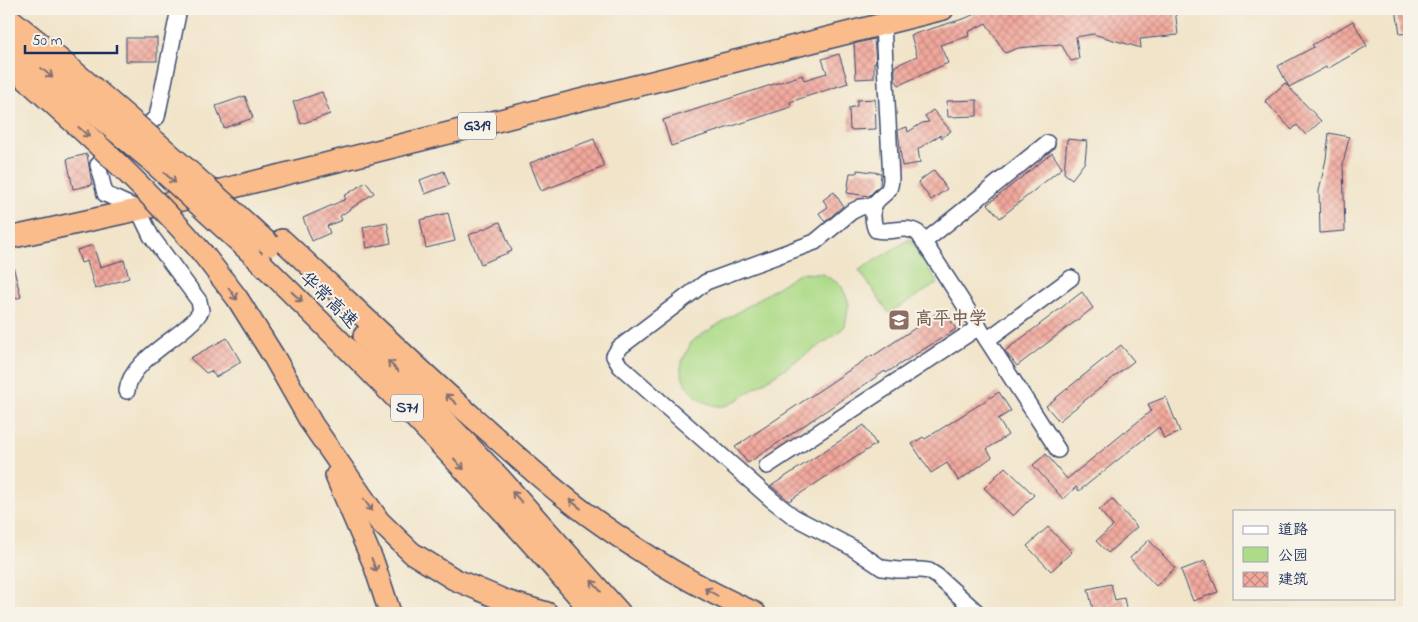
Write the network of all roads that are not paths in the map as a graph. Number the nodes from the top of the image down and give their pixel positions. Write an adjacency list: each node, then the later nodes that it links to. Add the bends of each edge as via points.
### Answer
1 (179, 9): 9 (street, via 157,117 98,165 105,194)
2 (943, 9): 4 (highway, G319)
3 (9, 18): 11 (highway, 华常高速 / S71, bridge)
4 (883, 24): 8 (street, via 891,188); 9 (highway, G319)
5 (9, 42): 19 (highway, 华常高速 / S71, one-way to 19, bridge, via 148,159 249,251)
6 (9, 64): 16 (highway, one-way to 16, bridge, via 122,167 204,255 237,298)
7 (1047, 143): 12 (street)
8 (874, 206): 12 (street, via 876,230 912,229); 25 (street, via 860,207 851,212 815,242 706,282 619,348 614,356 620,366 794,517 851,547 882,568 929,571)
9 (138, 210): 10 (highway, G319); 15 (street, via 152,236 199,301 201,311 193,322 141,364 128,382)
10 (9, 238)
11 (276, 242): 19 (highway, 华常高速 / S71, one-way to 11, via 434,407); 24 (highway, one-way to 11, via 645,554 594,520 518,458)
12 (924, 242): 14 (street)
13 (1071, 278): 14 (street)
14 (983, 334): 17 (street); 18 (street)
15 (127, 391)
16 (312, 424): 20 (highway, one-way to 20, via 374,564); 21 (highway, one-way to 21, via 379,521 412,553 454,579 506,601)
17 (1058, 450)
18 (767, 466)
19 (566, 566): 22 (highway, 华常高速 / S71); 23 (highway, 华常高速 / S71, one-way to 19)
20 (390, 613)
21 (547, 613)
22 (593, 613)
23 (620, 613)
24 (755, 613)
25 (978, 613)

